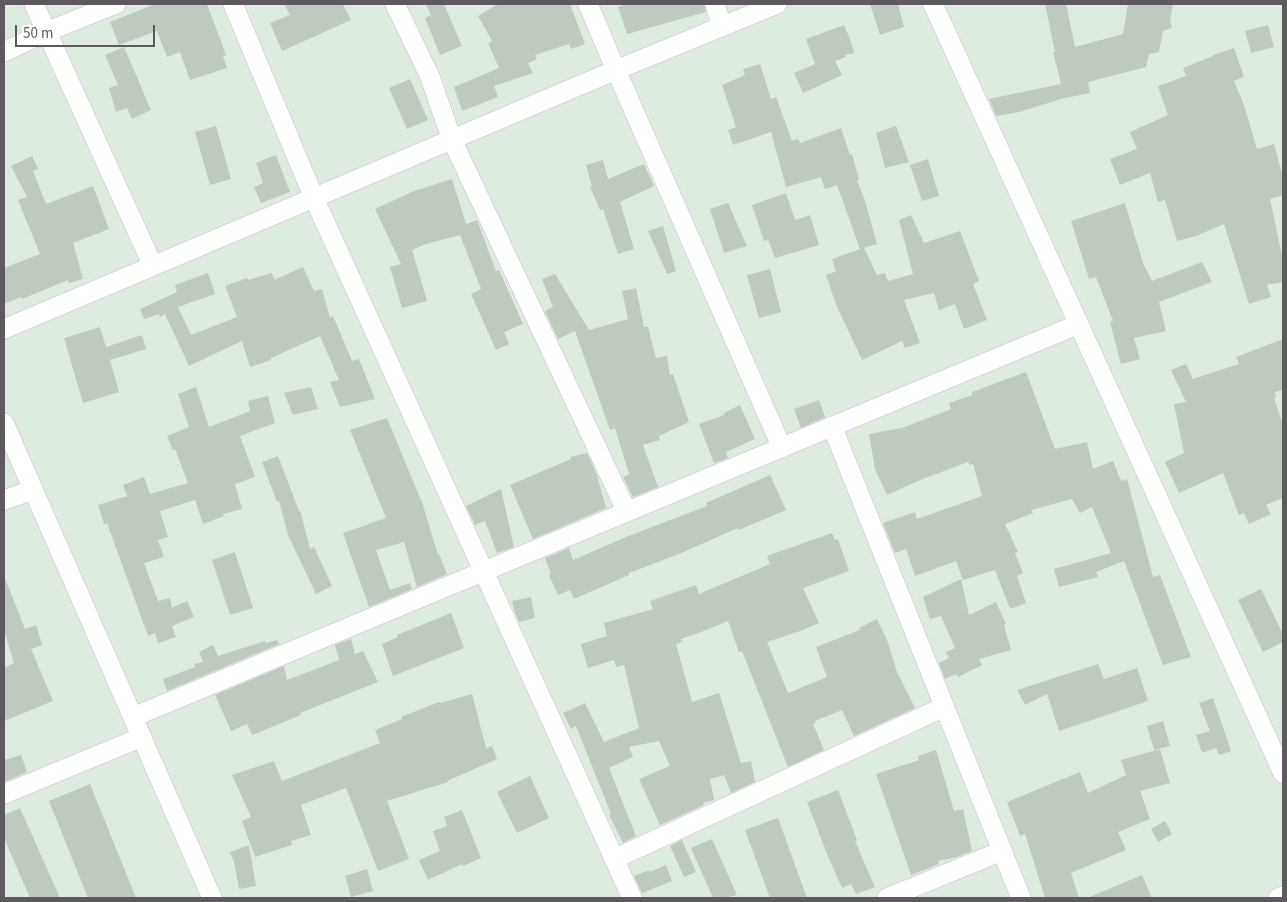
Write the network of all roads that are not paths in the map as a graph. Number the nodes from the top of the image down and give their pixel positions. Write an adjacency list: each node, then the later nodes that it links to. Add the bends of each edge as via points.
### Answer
1 (34, 4): 10 (street)
2 (116, 4): 10 (street)
3 (233, 4): 14 (street)
4 (395, 4): 13 (street, via 430,78)
5 (588, 4): 12 (street)
6 (715, 4): 9 (street)
7 (777, 4): 9 (street)
8 (933, 4): 16 (street)
9 (722, 27): 12 (street)
10 (46, 32): 11 (street); 15 (street)
11 (4, 52)
12 (616, 70): 13 (street); 20 (street)
13 (452, 140): 14 (street); 23 (street)
14 (314, 198): 15 (street); 24 (street)
15 (154, 266): 17 (street)
16 (1079, 324): 19 (street); 28 (street)
17 (4, 329)
18 (4, 423): 21 (street)
19 (832, 426): 20 (street); 25 (street)
20 (782, 448): 23 (street)
21 (33, 490): 22 (street); 26 (street)
22 (4, 500)
23 (628, 512): 24 (street)
24 (484, 571): 26 (street); 31 (street)
25 (944, 707): 30 (street); 31 (street)
26 (133, 718): 27 (street)
27 (142, 737): 29 (street); 33 (street)
28 (1283, 773)
29 (4, 794)
30 (1002, 851): 35 (street); 36 (street)
31 (614, 859): 34 (street)
32 (1283, 896): 37 (street)
33 (212, 898)
34 (632, 898)
35 (887, 898)
36 (1021, 898)
37 (1278, 898)

